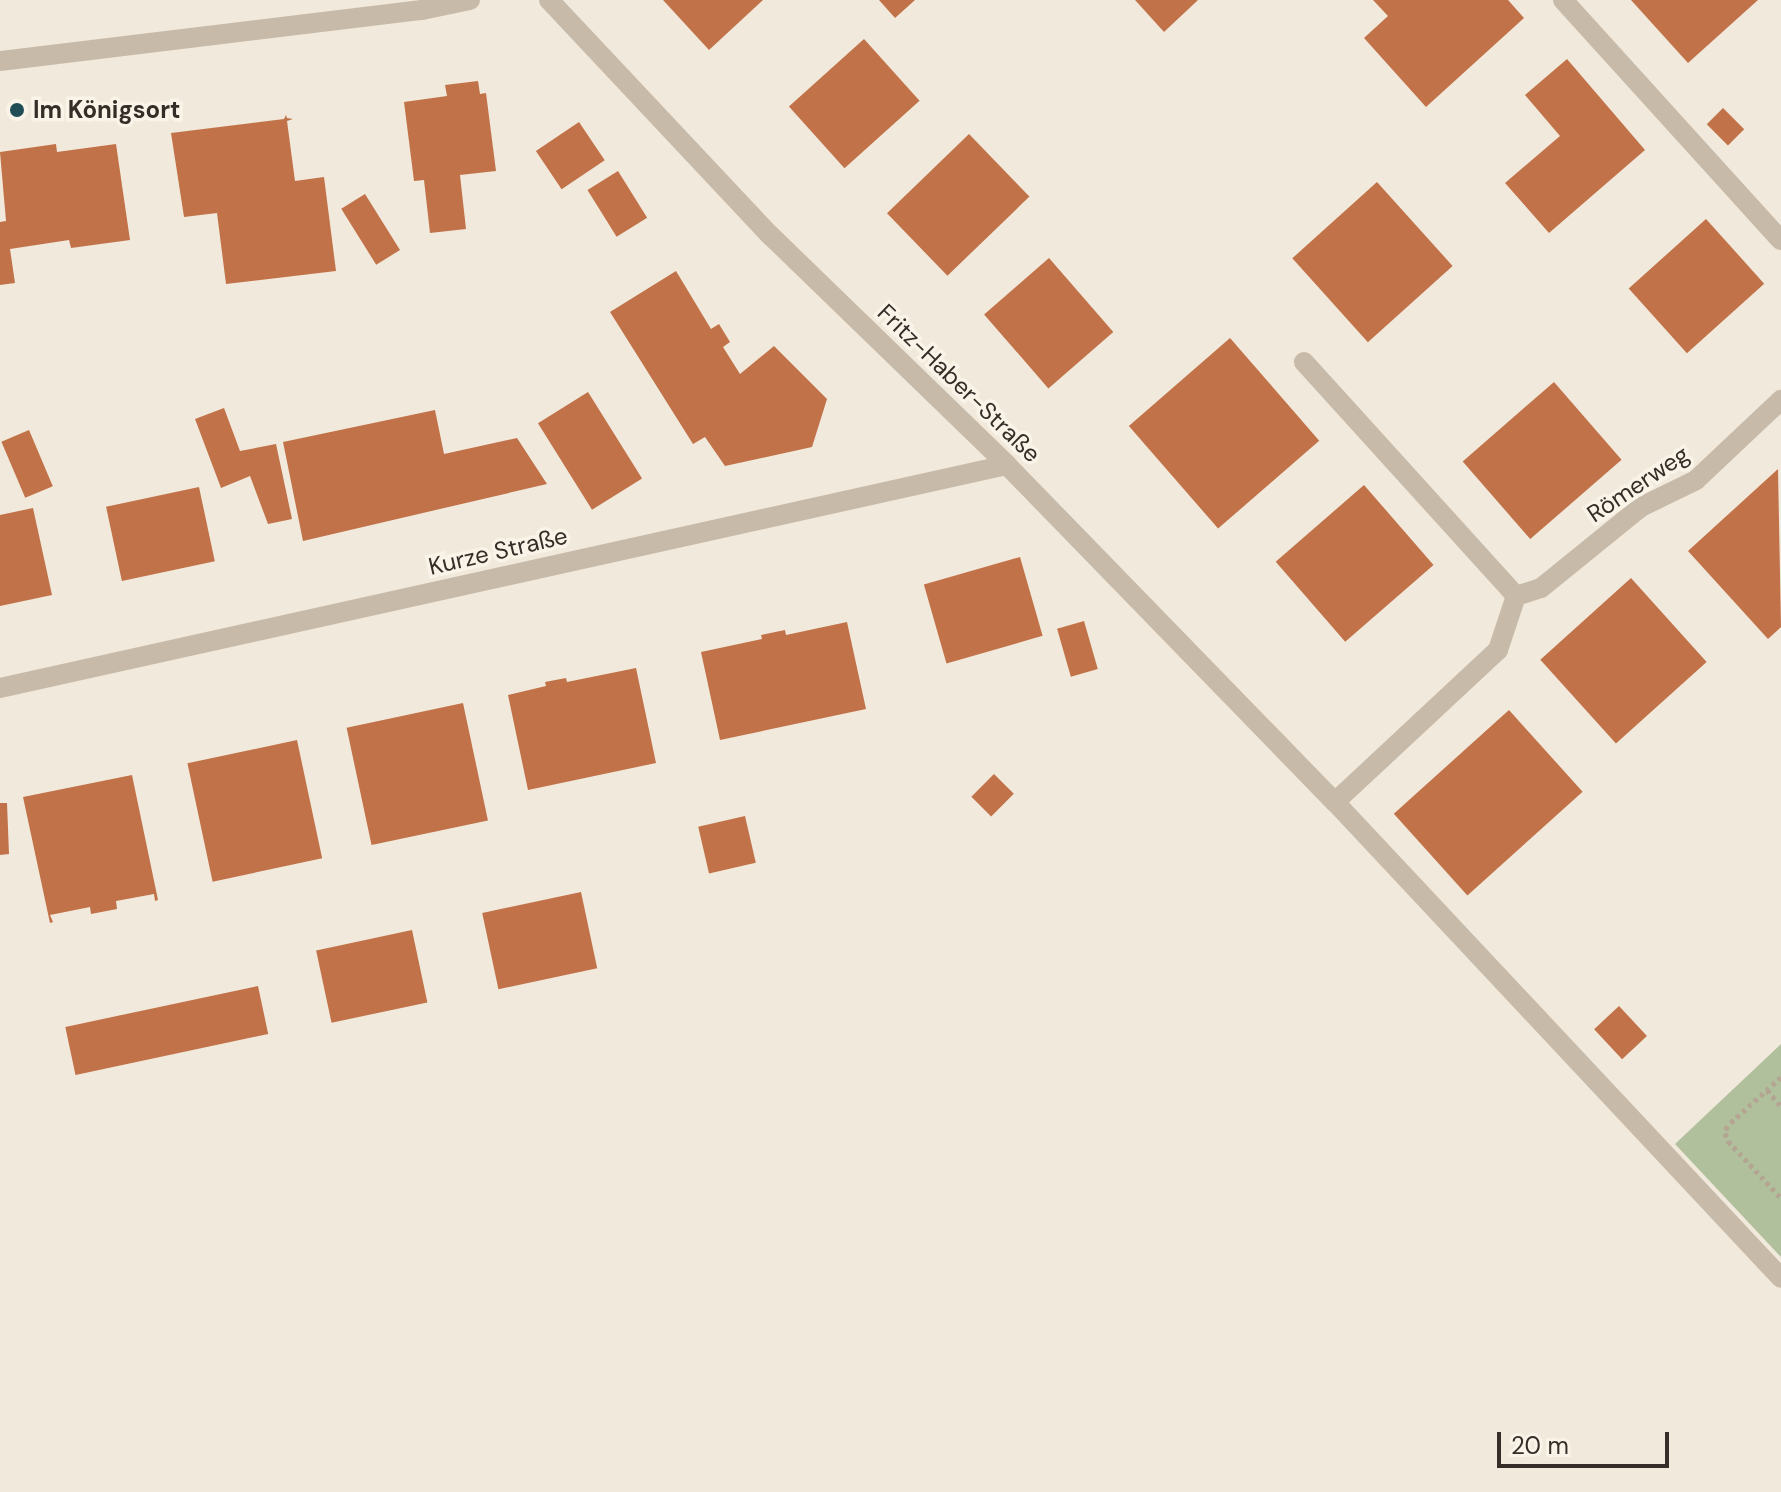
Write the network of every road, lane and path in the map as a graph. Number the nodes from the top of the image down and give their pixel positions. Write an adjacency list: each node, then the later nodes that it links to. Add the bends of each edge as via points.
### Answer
1 (470, 0): 4 (street)
2 (549, 0): 8 (street, Fritz-Haber-Straße, via 770,235)
3 (1563, 0): 5 (street)
4 (0, 61)
5 (1781, 240)
6 (1304, 362): 9 (street)
7 (1781, 400): 9 (street, Römerweg, via 1696,480 1641,507 1541,588)
8 (1007, 465): 10 (street, Kurze Straße); 11 (street, Fritz-Haber-Straße)
9 (1516, 596): 11 (street, via 1498,650)
10 (0, 688)
11 (1335, 802): 16 (street, Fritz-Haber-Straße)
12 (1781, 1077): 13 (path)
13 (1767, 1090): 14 (path); 15 (path, via 1725,1133)
14 (1781, 1106)
15 (1781, 1198)
16 (1781, 1278)

